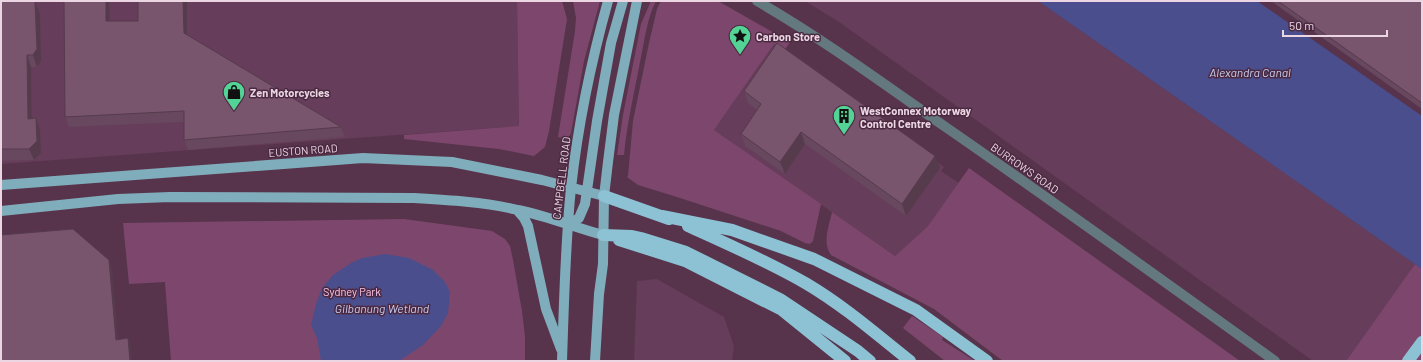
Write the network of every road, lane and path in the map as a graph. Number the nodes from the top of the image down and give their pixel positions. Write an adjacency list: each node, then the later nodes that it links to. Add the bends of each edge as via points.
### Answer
1 (608, 1): 6 (main road, CAMPBELL ROAD, via 584,101)
2 (623, 1): 7 (main road, via 611,43)
3 (637, 1): 8 (main road, via 614,115)
4 (757, 1): 21 (street, BURROWS ROAD, via 795,23 975,147)
5 (1, 185): 6 (main road, EUSTON ROAD, via 363,158 452,162)
6 (571, 187): 7 (main road, EUSTON ROAD); 12 (main road, CAMPBELL ROAD)
7 (587, 191): 8 (main road, EUSTON ROAD); 12 (main road, via 579,218)
8 (604, 196): 11 (highway); 13 (main road)
9 (517, 210): 10 (main road, via 449,200 412,198 170,197 118,199); 12 (main road); 15 (main road, via 528,226 546,309)
10 (1, 211)
11 (662, 216): 19 (highway, via 734,247 806,284 853,315); 20 (highway, via 732,230 814,259 916,310)
12 (568, 225): 13 (main road); 15 (main road, CAMPBELL ROAD)
13 (603, 235): 16 (main road); 17 (highway, via 685,261 782,310); 18 (highway, via 632,236 686,252 780,299)
14 (1422, 342): 22 (highway)
15 (562, 357)
16 (595, 361)
17 (845, 361)
18 (870, 361)
19 (910, 361)
20 (987, 361)
21 (1275, 361)
22 (1408, 361)

